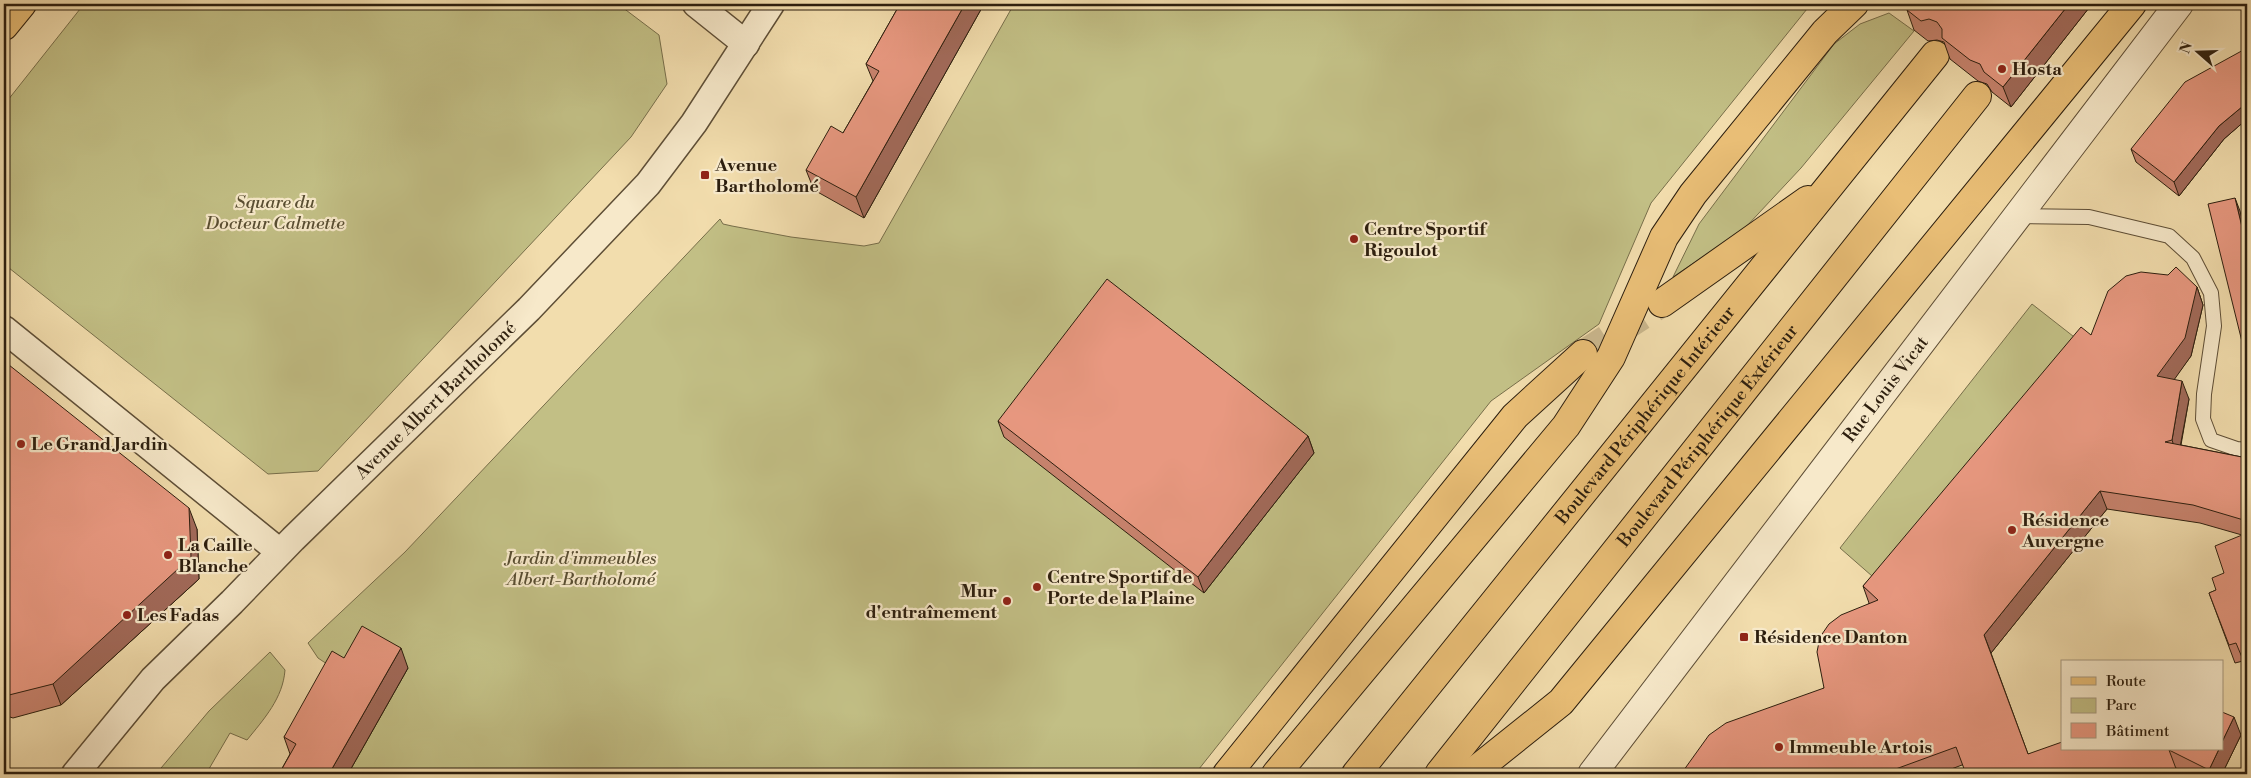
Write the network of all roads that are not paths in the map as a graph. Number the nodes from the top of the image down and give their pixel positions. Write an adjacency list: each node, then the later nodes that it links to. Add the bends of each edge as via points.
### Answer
1 (22, 4): 7 (main road)
2 (696, 4): 8 (street)
3 (771, 4): 8 (street, Avenue Albert Bartholomé)
4 (1854, 4): 20 (main road, via 1825,32 1693,194 1664,237 1611,357 1566,426)
5 (2132, 4): 23 (main road, via 1561,702)
6 (2179, 4): 12 (street, Rue Louis Vicat)
7 (4, 26)
8 (746, 44): 17 (street, Avenue Albert Bartholomé, via 694,123 648,184 529,309)
9 (1935, 55): 11 (main road, Boulevard Périphérique Intérieur)
10 (1977, 96): 22 (main road, Boulevard Périphérique Extérieur)
11 (1835, 181): 13 (main road); 21 (main road, Boulevard Périphérique Intérieur)
12 (2016, 216): 16 (lane, via 2089,216 2169,236 2194,258 2211,293 2214,326 2203,419 2211,440); 24 (street, Rue Louis Vicat)
13 (1662, 303)
14 (4, 329): 17 (street)
15 (1583, 354): 19 (main road, via 1515,416)
16 (2247, 450)
17 (280, 552): 18 (street, Avenue Albert Bartholomé, via 153,679)
18 (75, 774)
19 (1227, 774)
20 (1276, 774)
21 (1356, 774)
22 (1439, 774)
23 (1471, 774)
24 (1592, 774)

